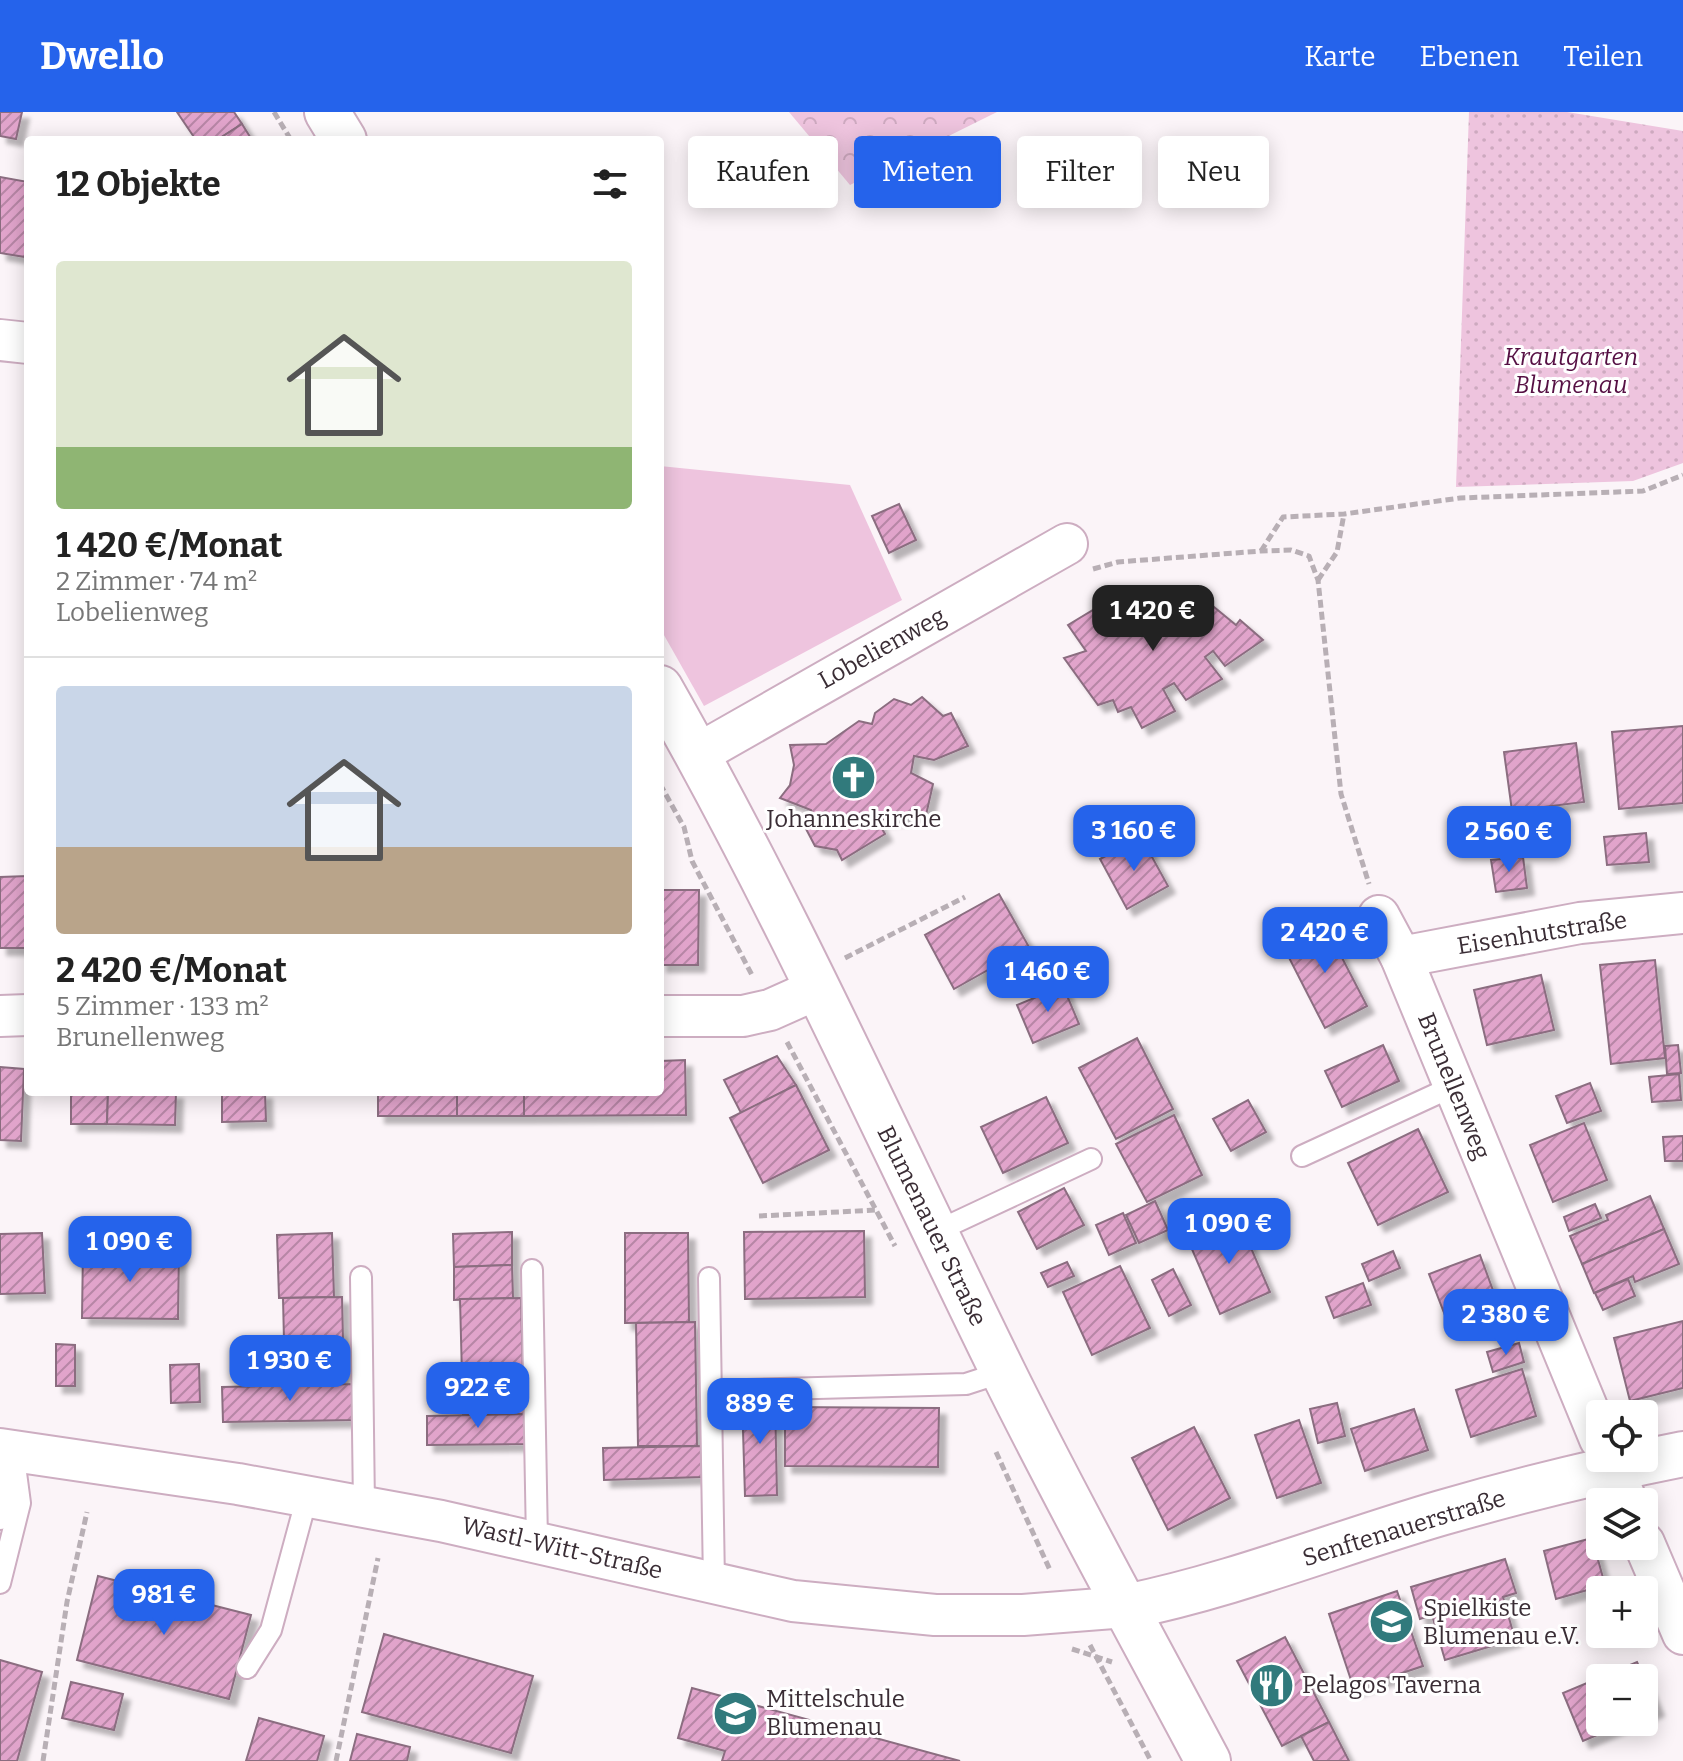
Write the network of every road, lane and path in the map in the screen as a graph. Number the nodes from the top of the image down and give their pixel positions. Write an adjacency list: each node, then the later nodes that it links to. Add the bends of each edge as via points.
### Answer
1 (274, 112): 3 (path)
2 (327, 112): 4 (street)
3 (289, 136)
4 (342, 136)
5 (0, 340): 6 (street)
6 (24, 343)
7 (1683, 475): 8 (path, via 1643,491 1460,498)
8 (1344, 514): 9 (path, via 1283,517); 11 (path, via 1337,552)
9 (1261, 551): 10 (path, via 1118,562); 11 (path, via 1291,550 1309,556)
10 (1079, 557): 13 (street, Lobelienweg)
11 (1318, 580): 17 (path, via 1341,794)
12 (664, 695): 13 (street, Blumenauer Straße)
13 (698, 754): 20 (street, Blumenauer Straße)
14 (664, 791): 21 (path, via 684,827 692,861)
15 (965, 897): 18 (path)
16 (1683, 913): 19 (street, Eisenhutstraße, via 1580,923)
17 (1379, 916): 19 (street, Brunellenweg)
18 (876, 942)
19 (1401, 957): 25 (street, Brunellenweg)
20 (817, 989): 21 (street); 30 (street, Blumenauer Straße)
21 (770, 1010): 24 (street, via 743,1016); 28 (path)
22 (24, 1015): 23 (street)
23 (0, 1016)
24 (664, 1016)
25 (1454, 1086): 26 (lane); 36 (street, Brunellenweg)
26 (1302, 1156)
27 (1091, 1159): 30 (lane)
28 (877, 1210): 29 (path); 30 (path)
29 (759, 1216)
30 (916, 1241): 34 (street, Blumenauer Straße)
31 (532, 1270): 46 (lane)
32 (361, 1277): 43 (lane)
33 (709, 1278): 35 (lane)
34 (1003, 1372): 35 (lane, via 966,1384); 52 (street, Blumenauer Straße)
35 (711, 1391): 51 (lane)
36 (1586, 1404)
37 (990, 1437): 49 (path)
38 (5, 1449): 42 (street, Wastl-Witt-Straße); 45 (lane, via 8,1490); 50 (lane, via 20,1503)
39 (1683, 1454): 40 (street, Senftenauerstraße)
40 (1658, 1459)
41 (1594, 1472): 52 (street, Senftenauerstraße, via 1440,1514 1202,1591)
42 (307, 1497): 43 (street, Wastl-Witt-Straße); 55 (lane, via 271,1630)
43 (364, 1507): 46 (street, Wastl-Witt-Straße)
44 (87, 1512): 56 (path, via 67,1602)
45 (0, 1519)
46 (537, 1542): 51 (street, Wastl-Witt-Straße)
47 (378, 1558): 57 (path)
48 (1651, 1560): 54 (street)
49 (1050, 1570)
50 (0, 1583)
51 (714, 1583): 52 (street, Wastl-Witt-Straße, via 793,1601 928,1615)
52 (1126, 1607): 59 (street, Blumenauer Straße)
53 (1083, 1634): 58 (path)
54 (1683, 1634)
55 (247, 1668)
56 (43, 1761)
57 (336, 1761)
58 (1151, 1761)
59 (1208, 1761)

